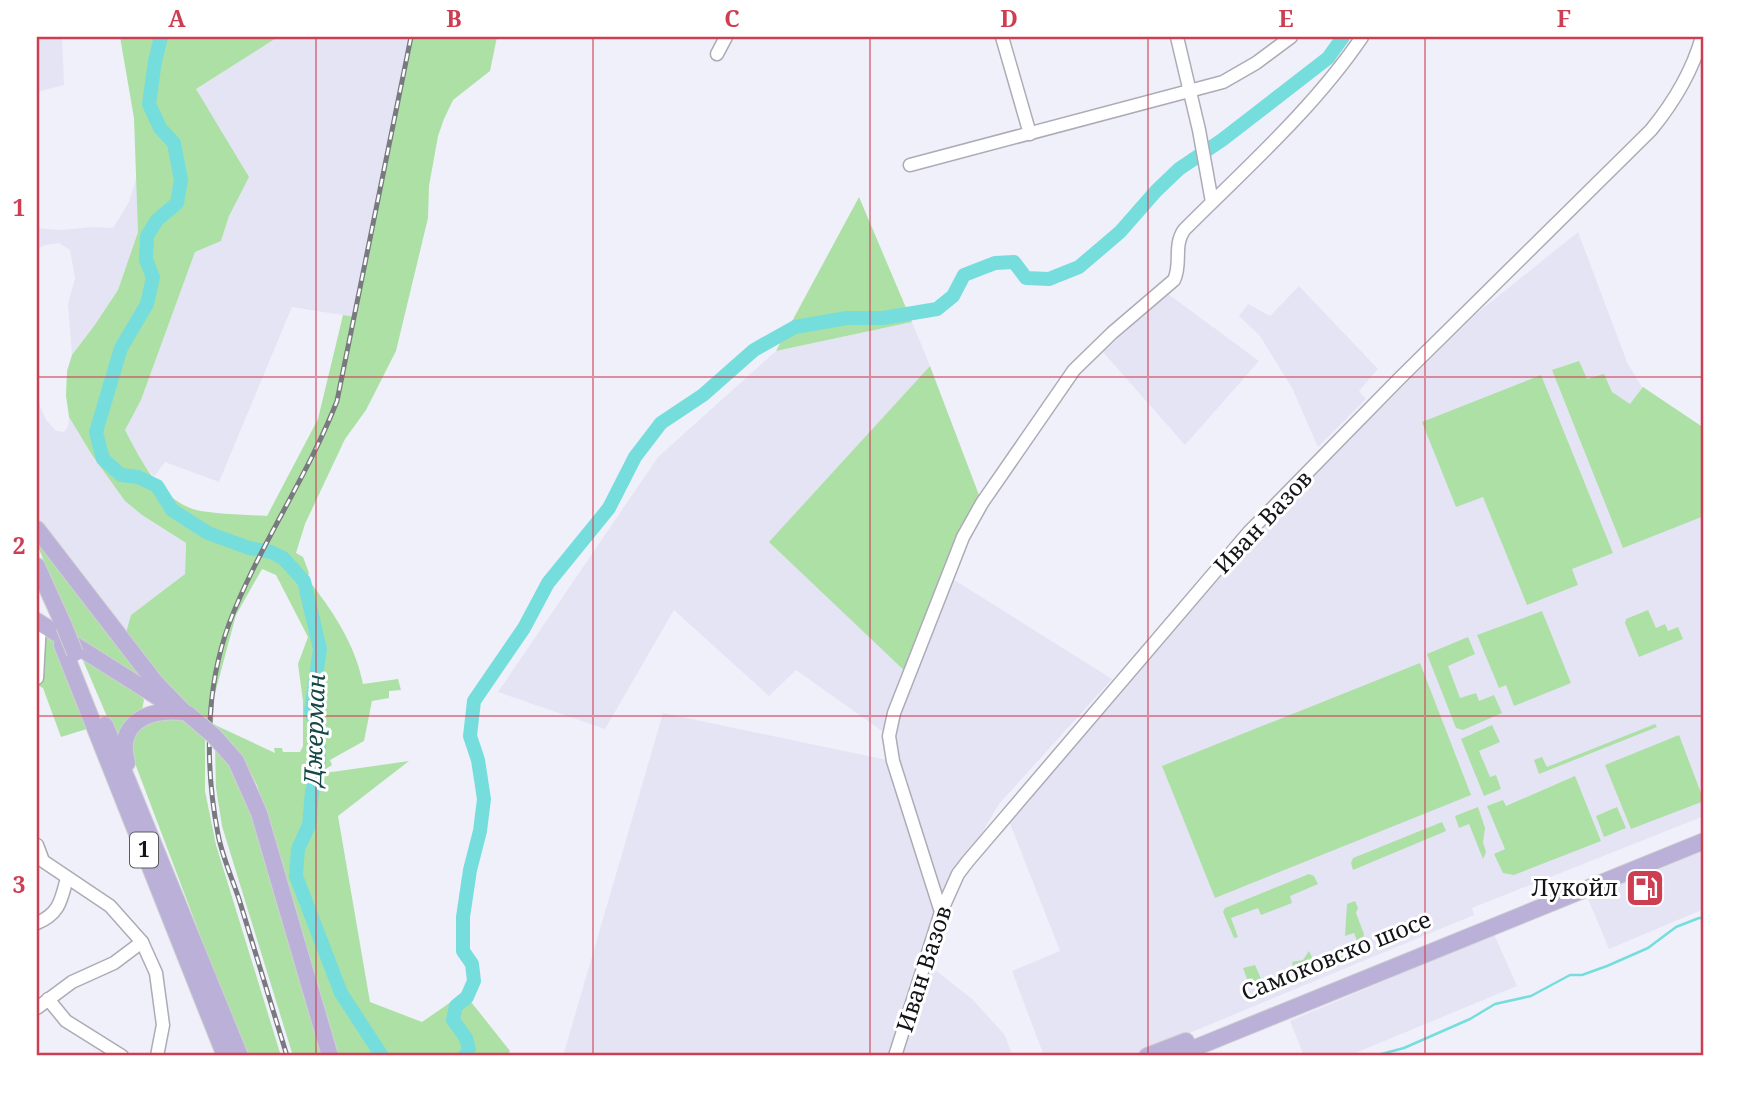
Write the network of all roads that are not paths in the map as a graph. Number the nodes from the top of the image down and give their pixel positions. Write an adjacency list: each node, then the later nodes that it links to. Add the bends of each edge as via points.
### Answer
1 (726, 37): 7 (street)
2 (1002, 37): 9 (street)
3 (1177, 37): 8 (street)
4 (1291, 37): 8 (street, via 1223,82)
5 (1362, 37): 11 (street, via 1283,134)
6 (1698, 39): 26 (street, Иван Вазов, via 1689,73 1651,130 1249,532 968,861)
7 (717, 54)
8 (1191, 92): 9 (street); 11 (street)
9 (1030, 134): 10 (street)
10 (910, 165)
11 (1212, 202): 26 (street, via 1179,237 1174,280 1074,370 982,503 963,537 894,713 889,736 892,761)
12 (37, 528): 19 (main road, via 155,682)
13 (37, 566): 15 (main road, 1)
14 (37, 589): 15 (main road, 1)
15 (48, 622): 16 (main road, 1); 17 (street); 18 (main road)
16 (69, 649): 21 (main road, 1); 33 (main road, 1)
17 (37, 678)
18 (145, 690): 19 (main road); 20 (main road, via 149,704)
19 (187, 714): 20 (main road); 35 (main road, bridge, via 236,761 259,813)
20 (145, 716): 21 (main road, via 133,725 125,747)
21 (138, 803): 34 (main road, 1)
22 (1704, 841): 25 (main road, Самоковско шосе)
23 (37, 845): 24 (street, via 43,861)
24 (68, 878): 27 (street, via 51,917); 28 (street, via 110,906)
25 (1545, 904): 37 (main road, Самоковско шосе, via 1498,916); 38 (main road, Самоковско шосе)
26 (941, 912): 36 (street, Иван Вазов)
27 (37, 923)
28 (142, 942): 29 (street); 32 (street, via 156,973 163,1025)
29 (48, 999): 30 (street); 31 (street, via 66,1021)
30 (37, 1007)
31 (122, 1056)
32 (158, 1056)
33 (225, 1056)
34 (240, 1056)
35 (330, 1056)
36 (895, 1056)
37 (1147, 1056)
38 (1175, 1056)

